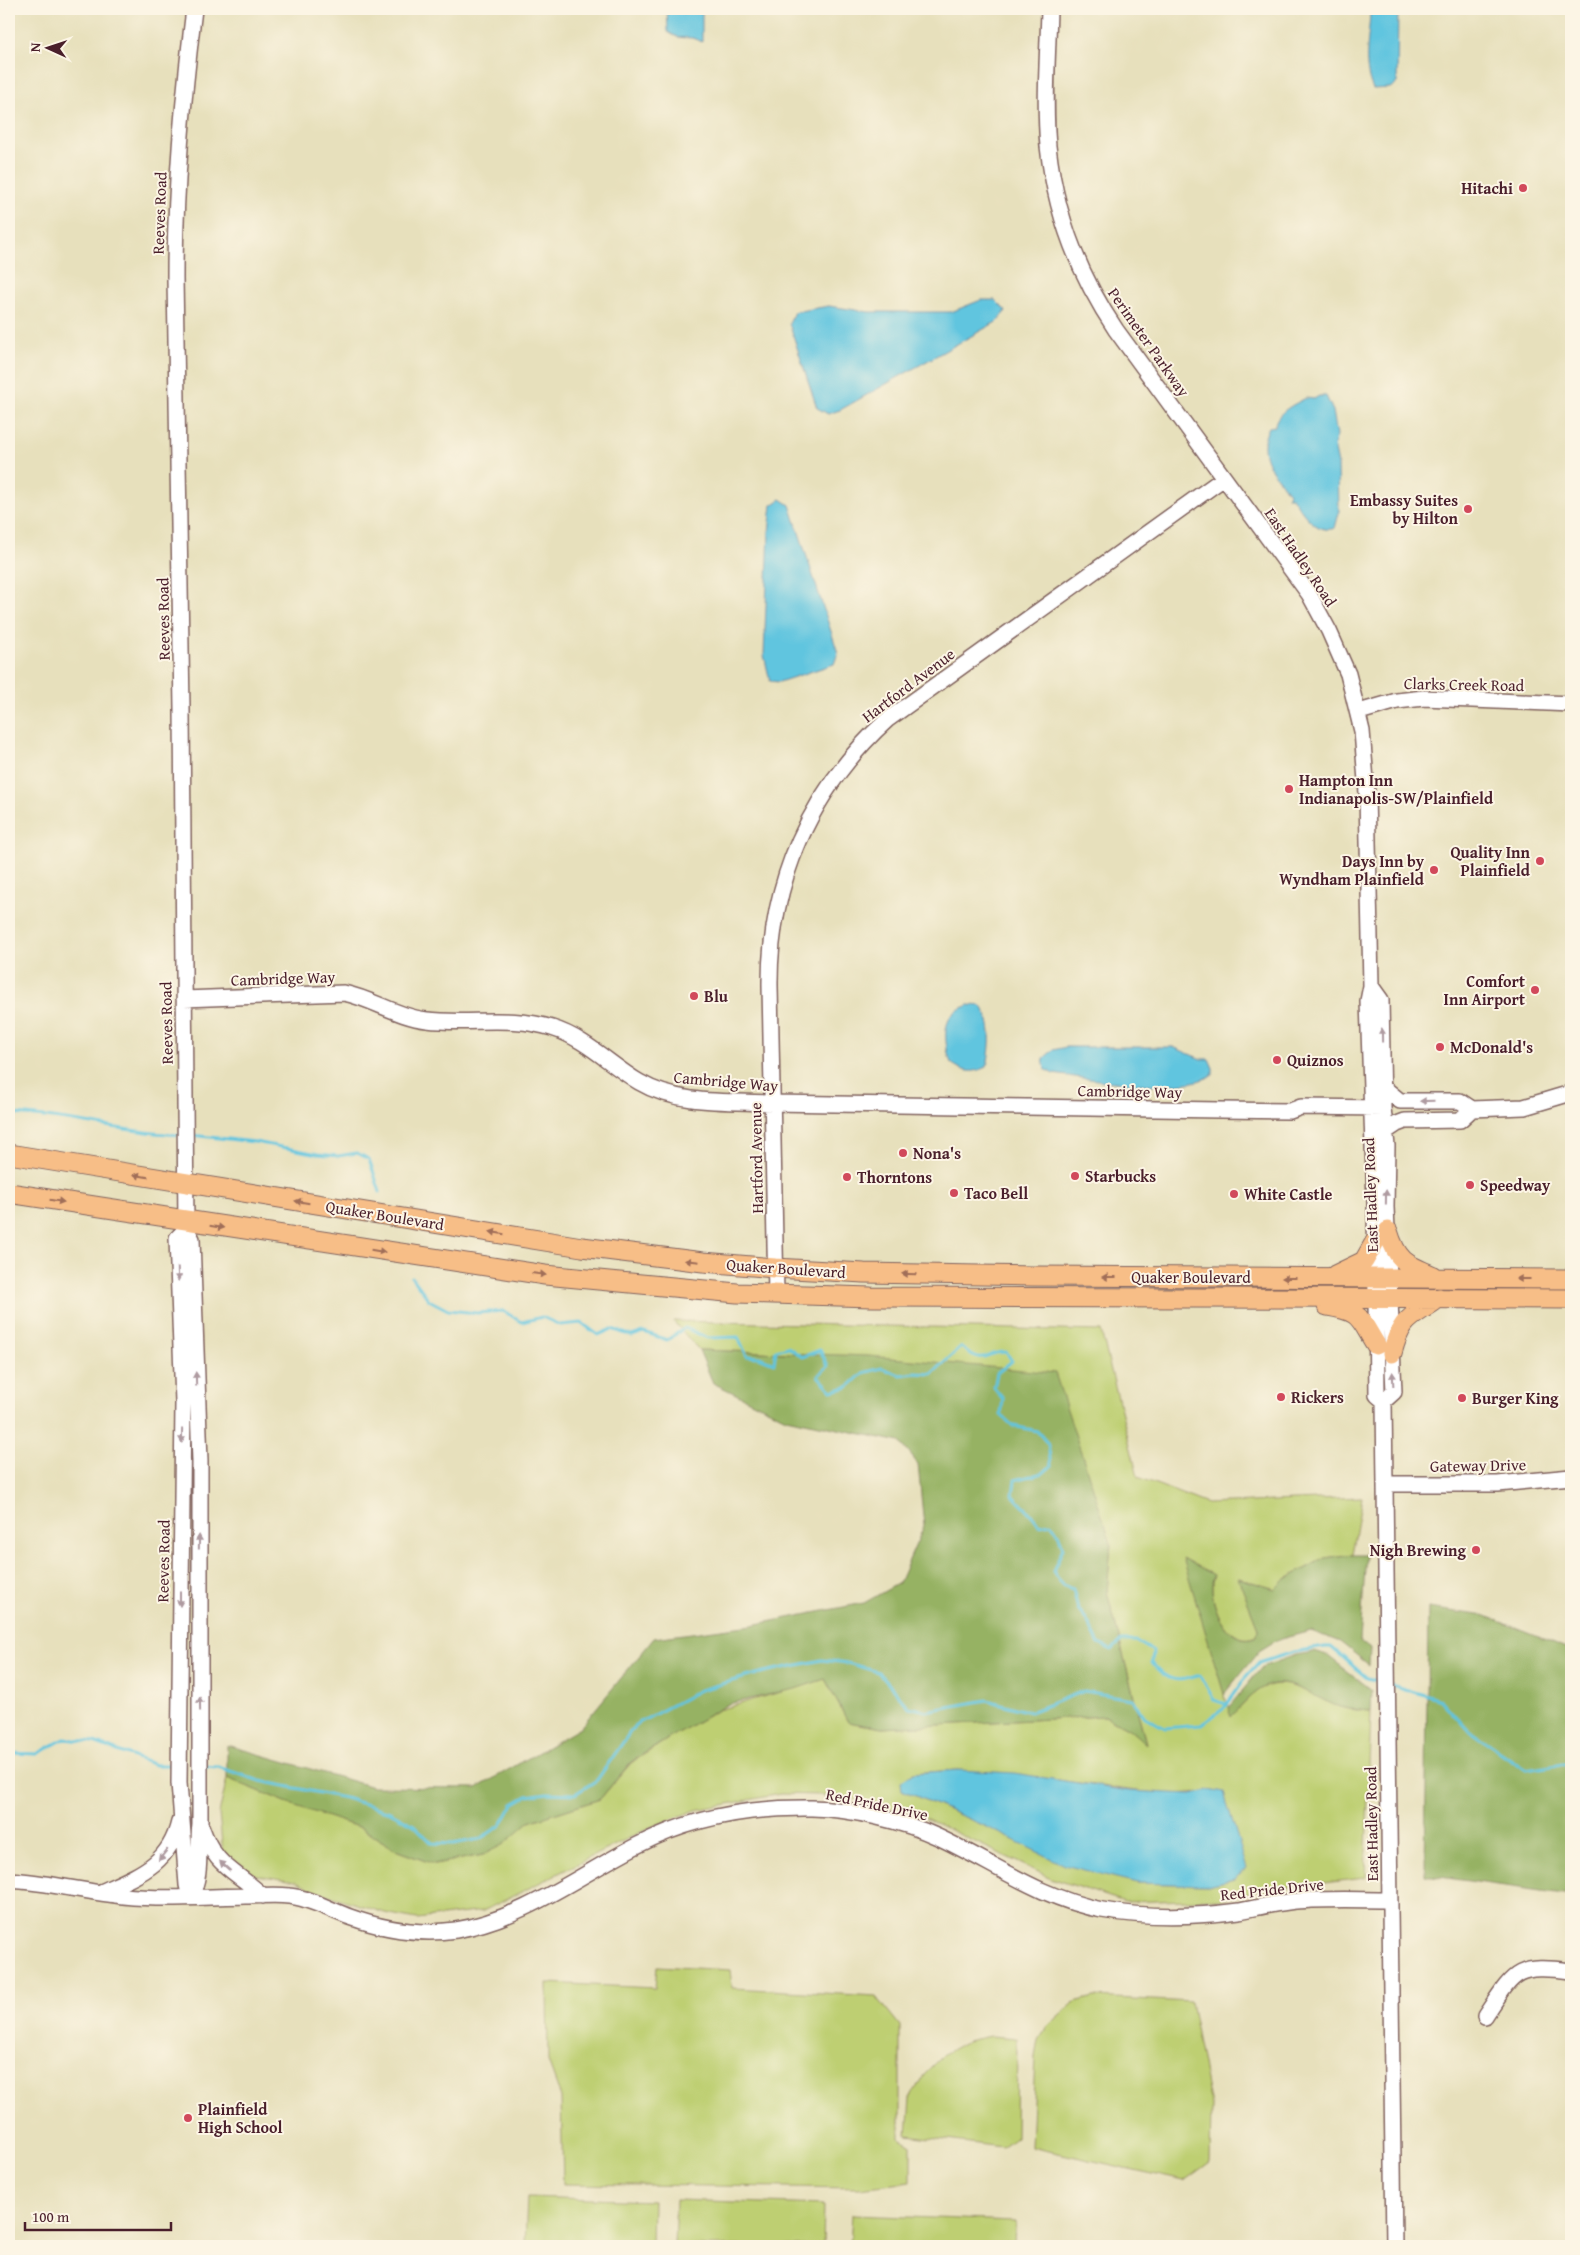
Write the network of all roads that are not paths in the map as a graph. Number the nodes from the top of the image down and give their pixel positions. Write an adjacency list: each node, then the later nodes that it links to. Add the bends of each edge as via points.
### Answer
1 (194, 9): 7 (street, Reeves Road, via 178,148 175,212)
2 (1049, 9): 3 (street, Perimeter Parkway, via 1048,146 1055,188 1072,246 1106,315)
3 (1224, 478): 5 (street, East Hadley Road, via 1309,594 1340,654); 10 (street, Hartford Avenue, via 886,720 833,779 796,845 777,905 771,961)
4 (1571, 704): 5 (street, Clarks Creek Road, via 1424,698 1397,701)
5 (1359, 712): 6 (street, East Hadley Road, via 1367,779)
6 (1371, 986): 8 (street, East Hadley Road, one-way to 6, via 1381,1000); 11 (street, East Hadley Road, via 1368,1001)
7 (184, 999): 10 (street, Cambridge Way, via 344,993 427,1020 542,1025 574,1037 639,1082 661,1092 698,1100); 16 (street, Reeves Road)
8 (1383, 1087): 11 (street, East Hadley Road); 12 (street, one-way to 8, via 1460,1101 1400,1101)
9 (1571, 1093): 12 (street, via 1524,1107)
10 (772, 1103): 13 (street, Cambridge Way); 20 (street, Hartford Avenue)
11 (1377, 1108): 13 (street, Cambridge Way, via 1302,1107); 14 (street, East Hadley Road)
12 (1472, 1109): 14 (street, via 1460,1120 1405,1121)
13 (1290, 1111): 14 (street, Cambridge Way, via 1302,1116 1354,1117)
14 (1379, 1131): 19 (street, East Hadley Road)
15 (9, 1154): 16 (main road, Quaker Boulevard, one-way to 15)
16 (186, 1184): 18 (street, Reeves Road); 20 (main road, Quaker Boulevard, one-way to 16, via 582,1247)
17 (9, 1193): 18 (main road, Quaker Boulevard, one-way to 18)
18 (186, 1225): 25 (main road, Quaker Boulevard, one-way to 25, via 546,1275); 33 (street, Reeves Road, one-way to 33, via 177,1238 183,1402); 34 (street, Reeves Road, one-way to 18, via 199,1414 192,1239)
19 (1382, 1235): 21 (main road, via 1364,1261); 22 (street, East Hadley Road); 23 (main road, via 1399,1258)
20 (776, 1268): 21 (main road, Quaker Boulevard, one-way to 20, via 913,1275); 25 (street, Hartford Avenue)
21 (1328, 1278): 22 (main road, Quaker Boulevard)
22 (1383, 1278): 23 (main road, Quaker Boulevard); 27 (street, East Hadley Road)
23 (1440, 1278): 24 (main road, Quaker Boulevard, one-way to 23)
24 (1571, 1279)
25 (776, 1295): 26 (main road, Quaker Boulevard)
26 (1286, 1298): 27 (main road, Quaker Boulevard); 30 (main road, via 1350,1310)
27 (1383, 1298): 28 (main road, Quaker Boulevard); 30 (street, East Hadley Road)
28 (1439, 1298): 29 (main road, Quaker Boulevard); 30 (main road, via 1405,1320)
29 (1571, 1298)
30 (1384, 1349): 32 (street, East Hadley Road, via 1394,1392 1384,1401)
31 (1571, 1477): 32 (street, Gateway Drive, via 1498,1484)
32 (1386, 1484): 39 (street, East Hadley Road)
33 (181, 1810): 36 (street, one-way to 36, via 175,1837 160,1860 134,1878); 38 (street, Reeves Road)
34 (200, 1824): 37 (street, one-way to 34, via 218,1860 206,1842); 38 (street, Reeves Road, via 198,1885)
35 (9, 1880): 36 (street)
36 (102, 1892): 38 (street, via 124,1896)
37 (262, 1896): 38 (street, Red Pride Drive); 39 (street, Red Pride Drive, via 291,1896 352,1918 418,1933 452,1930 475,1926 543,1898 638,1844 703,1819 770,1809 816,1808 900,1823 933,1834 1031,1886 1101,1909 1167,1917 1214,1914 1290,1902)
38 (190, 1897)
39 (1389, 1900): 42 (street, East Hadley Road)
40 (1571, 1971): 41 (street, via 1543,1967 1526,1970 1506,1985)
41 (1485, 2016)
42 (1394, 2246)

